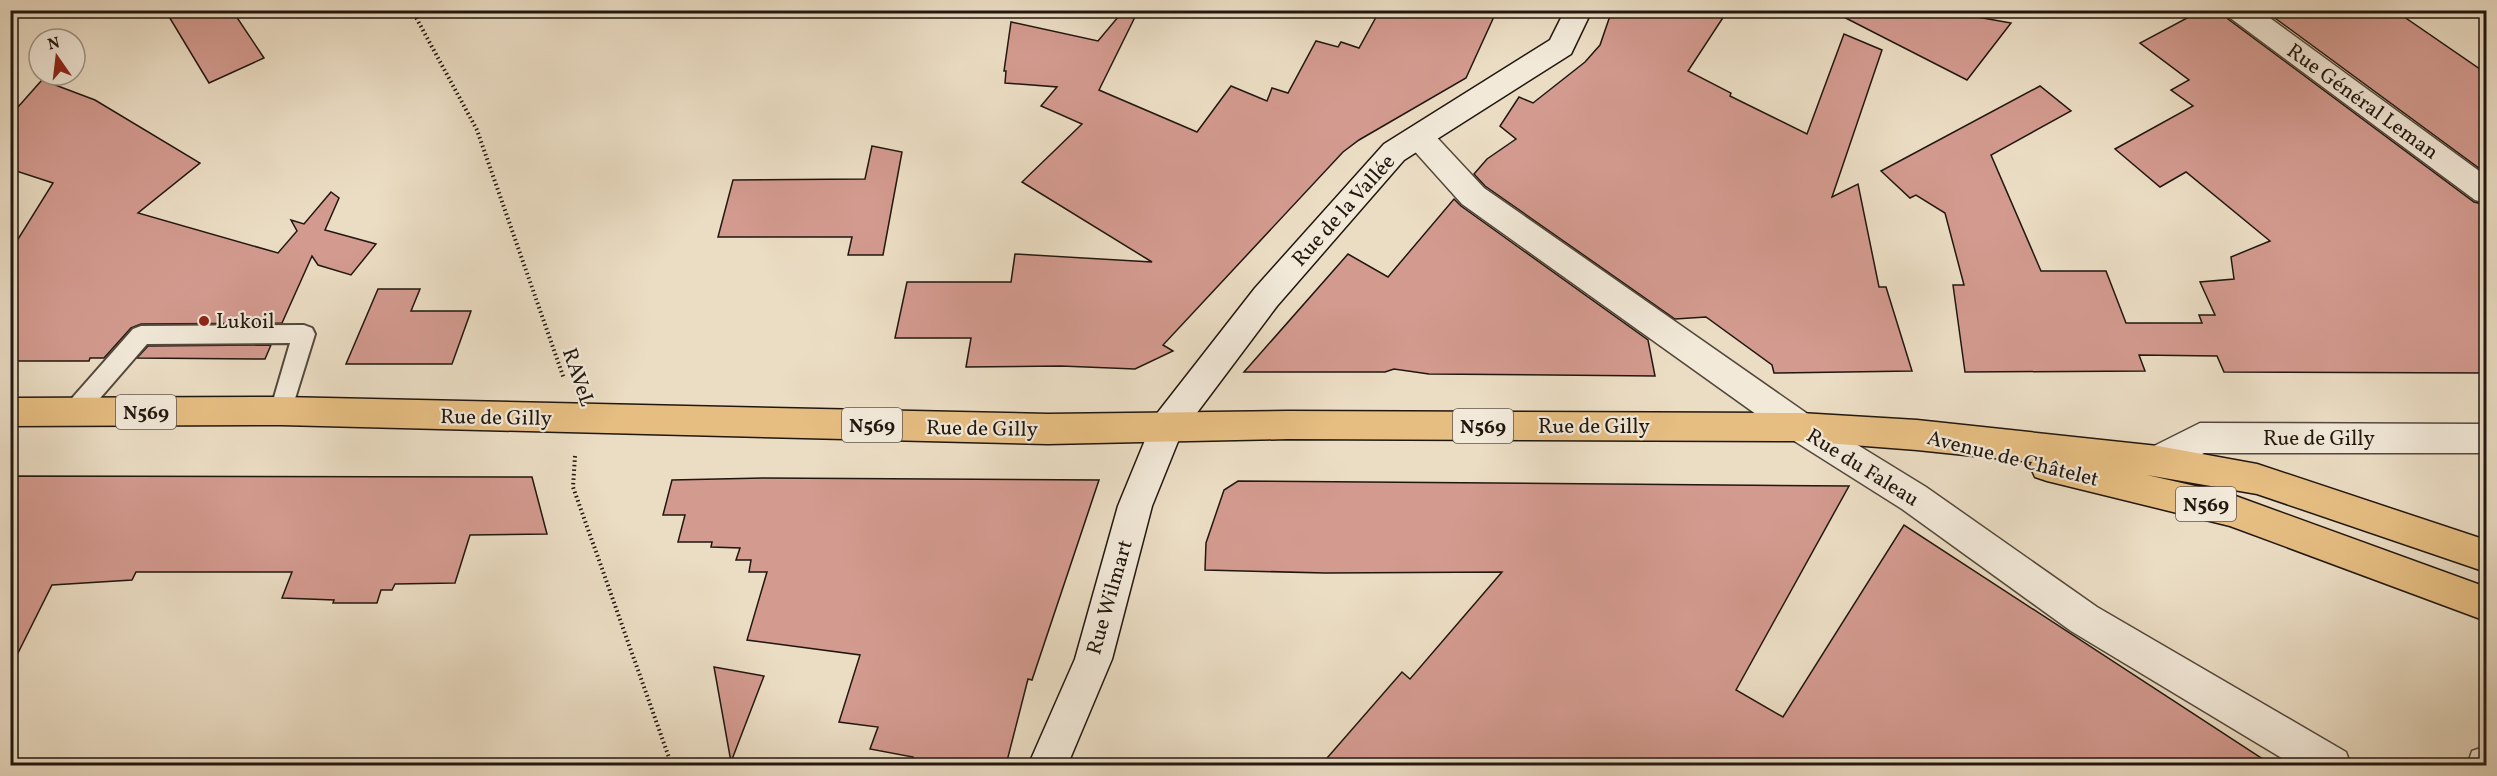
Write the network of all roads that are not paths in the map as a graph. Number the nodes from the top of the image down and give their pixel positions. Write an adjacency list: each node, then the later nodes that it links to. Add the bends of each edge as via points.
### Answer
1 (1579, 10): 3 (street, Rue de la Vallée, via 1561,46)
2 (2239, 10): 4 (street, Rue Général Leman)
3 (1419, 137): 8 (street, Rue de la Vallée, via 1394,152 1266,297); 9 (street, Rue du Faleau, via 1473,196)
4 (2487, 192)
5 (281, 411): 7 (main road, Rue de Gilly / N569); 7 (lane, via 304,334 141,335); 8 (main road, Rue de Gilly / N569, via 1048,429)
6 (10, 412): 7 (main road, Rue de Gilly / N569)
7 (74, 412)
8 (1167, 426): 9 (main road, Rue de Gilly / N569); 15 (street, Rue Wilmart, via 1135,506 1093,659)
9 (1800, 427): 10 (main road, Rue de Gilly / N569); 16 (street, Rue du Faleau, via 1914,498 2084,619)
10 (1917, 435): 12 (main road, Avenue de Châtelet / N569); 14 (main road, Avenue de Châtelet / N569, via 2230,510)
11 (2487, 439): 12 (street, Rue de Gilly, via 2200,438)
12 (2158, 461): 13 (main road, Avenue de Châtelet / N569, via 2257,479)
13 (2487, 556)
14 (2487, 604)
15 (1047, 765)
16 (2332, 765)

